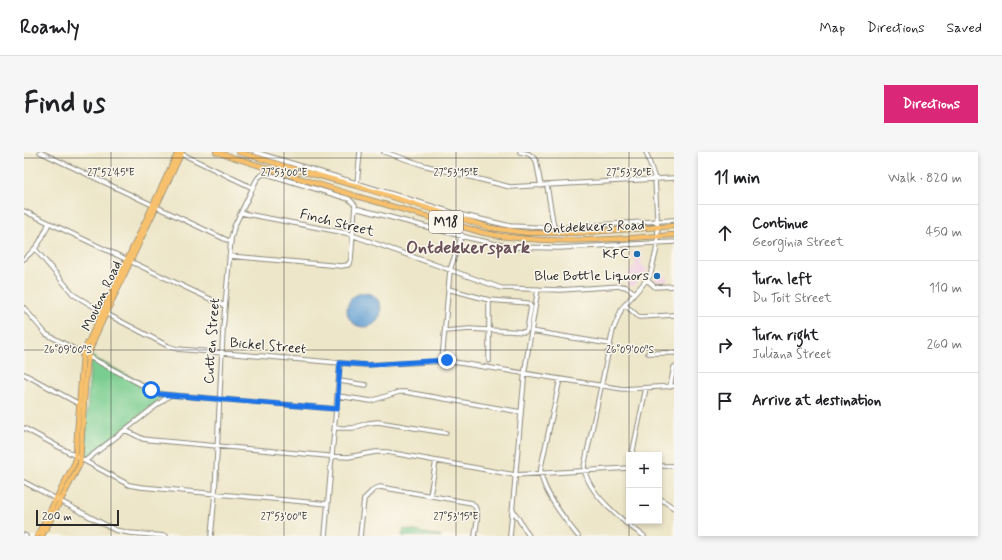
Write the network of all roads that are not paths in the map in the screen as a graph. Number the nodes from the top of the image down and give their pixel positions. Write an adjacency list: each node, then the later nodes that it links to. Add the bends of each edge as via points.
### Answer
1 (40, 152): 17 (street)
2 (179, 152): 16 (street); 17 (main road, Mouton Road)
3 (216, 152): 29 (main road, Ontdekkers Road / M18, via 356,196 505,237 578,241)
4 (239, 152): 23 (main road, Ontdekkers Road / M18, via 491,228 576,233)
5 (255, 152): 13 (street, Ontdekkers Road)
6 (360, 152): 13 (street)
7 (384, 152): 10 (street)
8 (520, 152): 14 (street, via 536,160)
9 (646, 152): 12 (street)
10 (392, 153): 14 (street, via 423,165 508,187)
11 (674, 178): 12 (street)
12 (655, 179): 15 (street); 23 (street)
13 (357, 184): 25 (street, Ontdekkers Road, via 454,214 496,224)
14 (541, 186): 15 (street)
15 (547, 186): 25 (street)
16 (253, 188): 18 (street, Cutten Street, via 258,178 267,174 349,199); 20 (street, Cutten Street)
17 (155, 206): 30 (street); 36 (main road, Mouton Road)
18 (355, 208): 27 (street); 28 (street, Ontdekkers Road)
19 (24, 211): 22 (street)
20 (241, 213): 27 (street, Finch Street); 30 (street, Cutten Street, via 234,227)
21 (674, 220): 23 (street, Ontdekkers Road)
22 (49, 223): 33 (street); 36 (street)
23 (658, 224): 24 (main road, Ontdekkers Road / M18); 25 (street, Ontdekkers Road); 29 (street)
24 (674, 226)
25 (554, 228)
26 (674, 234): 29 (main road, Ontdekkers Road / M18)
27 (353, 235): 34 (street, via 349,264 341,266); 37 (street, Finch Street)
28 (462, 235): 32 (street, Ontdekkers Road, via 498,245 523,248); 37 (street)
29 (658, 236): 32 (street)
30 (231, 242): 34 (street, Cutten Street)
31 (674, 242): 32 (street, Ontdekkers Road)
32 (658, 243): 38 (street, via 652,273)
33 (36, 250): 35 (street); 47 (street, Bickel Street, via 74,295)
34 (230, 256): 45 (street, Cutten Street)
35 (24, 259)
36 (129, 260): 45 (street); 47 (main road, Mouton Road)
37 (450, 270): 40 (street); 41 (street, Finch Street, via 501,288)
38 (647, 280): 39 (street, via 655,287); 42 (street)
39 (674, 286)
40 (448, 289): 43 (street); 50 (street)
41 (538, 289): 42 (street, Finch Street, via 621,286); 51 (street)
42 (635, 293): 44 (street)
43 (489, 300): 49 (street); 49 (street, via 528,303 531,307 525,332)
44 (625, 305): 48 (street, via 639,317); 52 (street, via 613,330)
45 (225, 306): 53 (street, Cutten Street)
46 (24, 308): 54 (street, via 46,334)
47 (105, 313): 53 (street, Bickel Street, via 171,347); 54 (main road, Mouton Road); 57 (main road, Mouton Road)
48 (674, 315)
49 (490, 330): 50 (street); 59 (street)
50 (445, 331): 58 (street)
51 (531, 331): 52 (street); 62 (street)
52 (610, 344): 67 (street)
53 (222, 352): 60 (street, Bickel Street); 72 (street, Cutten Street)
54 (83, 353): 57 (street); 73 (main road, Mouton Road)
55 (648, 353): 56 (street)
56 (674, 353)
57 (88, 357): 70 (street, via 155,393); 73 (main road, Mouton Road)
58 (442, 360): 60 (street, Bickel Street, via 369,365); 62 (street, Bickel Street)
59 (489, 361)
60 (340, 363): 65 (street)
61 (674, 367): 68 (street)
62 (525, 373): 64 (street, Bickel Street); 75 (street)
63 (24, 374): 73 (street)
64 (560, 379): 67 (street, Bickel Street); 89 (street)
65 (339, 381): 66 (street); 71 (street)
66 (366, 385)
67 (601, 385): 69 (street, Bickel Street, via 623,389); 88 (street, via 584,465)
68 (672, 387): 69 (street, Bickel Street)
69 (646, 388): 81 (street)
70 (170, 395): 72 (street); 78 (street)
71 (338, 396): 74 (street); 75 (street, via 372,401 405,392)
72 (219, 399): 74 (street); 80 (street, Cutten Street)
73 (81, 405): 83 (main road, Mouton Road)
74 (337, 409): 77 (street)
75 (521, 412): 90 (street)
76 (24, 428): 83 (street)
77 (335, 428): 79 (street, via 353,428 378,422); 82 (street)
78 (125, 430): 80 (street, via 148,440); 83 (street)
79 (446, 433)
80 (217, 446): 82 (street); 92 (street, Cutten Street)
81 (633, 452)
82 (332, 457): 84 (street, via 382,452); 96 (street)
83 (81, 459): 92 (street, via 129,484 140,487); 94 (main road)
84 (436, 461): 90 (street); 93 (street)
85 (662, 466): 86 (street)
86 (674, 466)
87 (626, 468): 88 (street)
88 (585, 471): 89 (street); 109 (street, via 592,486 607,506)
89 (540, 473): 90 (street); 108 (street, via 559,511)
90 (515, 475): 98 (street)
91 (24, 482): 94 (street)
92 (215, 493): 96 (street); 102 (street, Cutten Street)
93 (430, 495): 104 (street, via 386,487 376,488 364,498); 105 (street, via 472,504 477,513)
94 (58, 500): 99 (main road); 100 (main road); 101 (street, via 115,530)
95 (662, 500): 97 (street)
96 (328, 504): 103 (street)
97 (674, 508)
98 (513, 510): 106 (street); 107 (street)
99 (37, 536)
100 (42, 536)
101 (166, 536)
102 (211, 536)
103 (325, 536)
104 (360, 536)
105 (475, 536)
106 (510, 536)
107 (529, 536)
108 (578, 536)
109 (644, 536)

